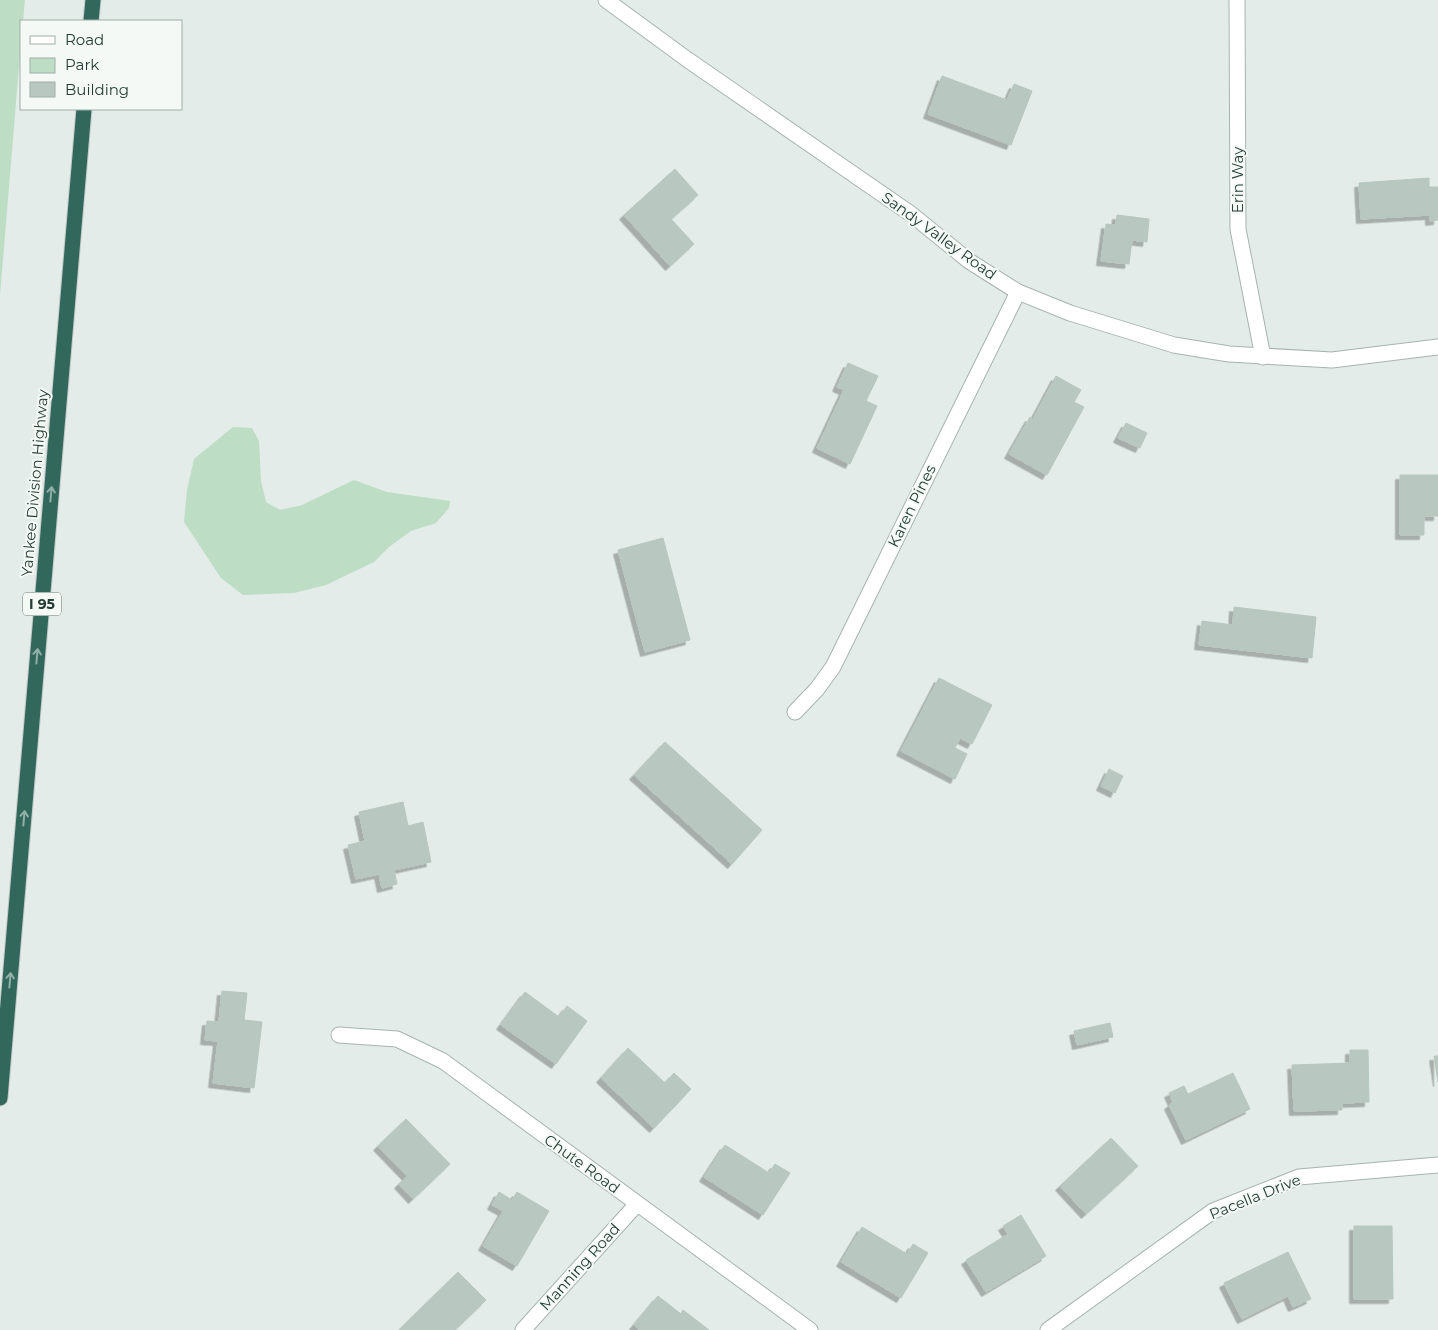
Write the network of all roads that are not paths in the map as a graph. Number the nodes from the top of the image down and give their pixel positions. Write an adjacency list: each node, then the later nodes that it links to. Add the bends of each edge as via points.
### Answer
1 (93, 0): 4 (highway)
2 (606, 0): 6 (street, Sandy Valley Road, via 911,214 969,261)
3 (1237, 0): 8 (street, Erin Way, via 1238,229)
4 (91, 20)
5 (84, 110): 11 (highway, Yankee Division Highway / I 95, one-way to 5)
6 (1018, 292): 8 (street, Sandy Valley Road, via 1070,313 1174,345); 9 (street, Karen Pines, via 833,667)
7 (1438, 348): 8 (street, Sandy Valley Road, via 1332,360)
8 (1263, 357)
9 (795, 712)
10 (339, 1035): 13 (street, Chute Road, via 397,1039 443,1061)
11 (0, 1098)
12 (1438, 1165): 16 (street, Pacella Drive, via 1298,1176 1212,1211)
13 (636, 1204): 14 (street, Manning Road); 15 (street, Chute Road)
14 (523, 1330)
15 (810, 1330)
16 (1048, 1330)

